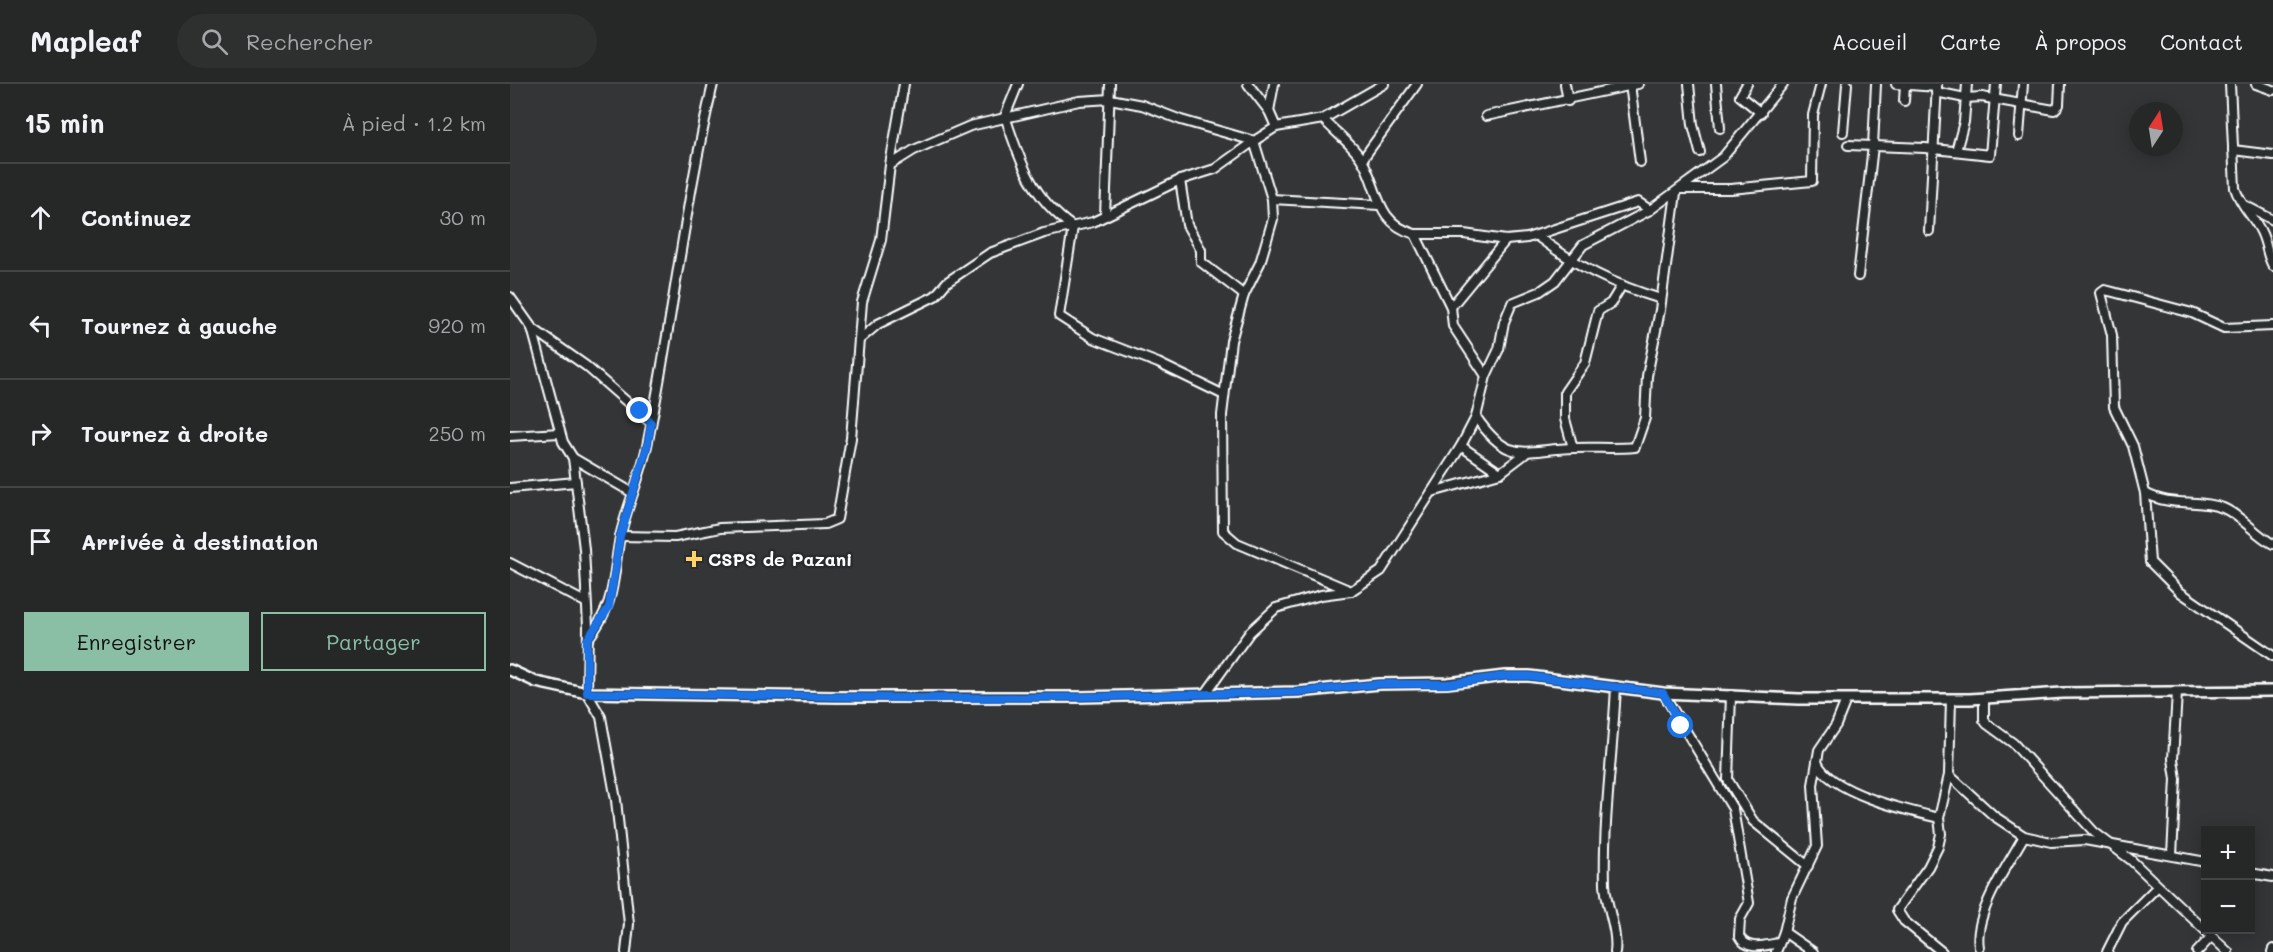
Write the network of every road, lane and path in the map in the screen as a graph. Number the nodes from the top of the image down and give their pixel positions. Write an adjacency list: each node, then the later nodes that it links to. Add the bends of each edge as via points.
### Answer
1 (713, 84): 83 (street, via 698,145)
2 (904, 84): 55 (street)
3 (1018, 84): 38 (street)
4 (1110, 84): 31 (street)
5 (1248, 84): 36 (street)
6 (1274, 84): 36 (street)
7 (1384, 84): 40 (street)
8 (1417, 84): 53 (street)
9 (1565, 84): 33 (street)
10 (1599, 84): 29 (street)
11 (1689, 84): 51 (street)
12 (1716, 84): 42 (street)
13 (1747, 84): 37 (street, via 1740,96)
14 (1783, 84): 37 (street)
15 (1821, 84): 57 (street, via 1813,115 1812,181)
16 (1847, 84): 43 (street)
17 (1876, 84): 47 (street)
18 (1896, 84): 19 (street)
19 (1905, 84): 27 (street); 34 (street)
20 (1967, 84): 30 (street)
21 (1996, 84): 32 (street)
22 (2023, 84): 35 (street)
23 (2060, 84): 35 (street, via 2059,105 2054,110)
24 (2230, 84): 49 (street)
25 (2256, 84): 28 (street)
26 (1633, 85): 29 (street); 54 (street)
27 (1936, 88): 30 (street); 48 (street)
28 (2273, 90)
29 (1602, 93): 33 (street)
30 (1965, 98): 32 (street); 50 (street, via 1964,122)
31 (1110, 99): 38 (street, via 1068,102); 45 (street, via 1142,105); 62 (street)
32 (1993, 100): 35 (street); 50 (street, via 1990,155)
33 (1568, 101): 39 (street)
34 (1904, 101)
35 (2022, 105): 44 (street)
36 (1269, 111): 41 (street)
37 (1761, 113): 57 (street, via 1724,157)
38 (1005, 116): 55 (street, via 970,126); 64 (street, via 1034,187 1054,214)
39 (1486, 116)
40 (1323, 119): 41 (street); 53 (street)
41 (1276, 127): 45 (street)
42 (1720, 128)
43 (1843, 132)
44 (2019, 136)
45 (1254, 141): 56 (street, via 1215,168); 58 (street)
46 (1848, 145): 47 (street)
47 (1873, 146): 48 (street); 71 (street)
48 (1932, 149): 50 (street); 65 (street)
49 (2233, 150): 52 (street); 59 (street, via 2235,188)
50 (1956, 151)
51 (1700, 152)
52 (2273, 155)
53 (1362, 160): 60 (street)
54 (1640, 162)
55 (890, 165): 79 (street, via 881,240 862,302)
56 (1180, 180): 62 (street); 73 (street, via 1187,225 1201,250 1201,262)
57 (1679, 191): 61 (street); 75 (street)
58 (1272, 199): 60 (street); 73 (street, via 1273,219 1267,242)
59 (2240, 202): 63 (street); 70 (street, via 2258,226)
60 (1379, 205): 66 (street, via 1400,228)
61 (1650, 210): 67 (street, via 1638,202); 69 (street, via 1583,244)
62 (1105, 216): 64 (street)
63 (2273, 220)
64 (1073, 227): 79 (street, via 1024,239 984,256 947,282 935,296 878,324); 81 (street, via 1058,313 1061,319 1102,342 1158,363)
65 (1929, 231)
66 (1415, 234): 68 (street, via 1464,234); 76 (street)
67 (1537, 236): 68 (street); 69 (street)
68 (1506, 240): 76 (street)
69 (1570, 261): 72 (street); 80 (street, via 1555,281 1510,306 1499,349)
70 (2273, 266)
71 (1858, 276)
72 (1622, 285): 75 (street); 87 (street, via 1611,303 1598,311 1586,363 1566,390 1565,419)
73 (1244, 295): 81 (street, via 1231,341)
74 (510, 297): 78 (street)
75 (1661, 299): 87 (street, via 1647,376 1646,407 1635,447)
76 (1451, 307): 80 (street, via 1452,326)
77 (2273, 326): 95 (street, via 2223,328 2192,313 2102,291 2114,350 2115,407 2133,446)
78 (532, 328): 83 (street, via 586,366); 84 (street)
79 (859, 340): 96 (street, via 848,460 838,515 833,522 720,528 675,537)
80 (1486, 376): 82 (street)
81 (1224, 395): 99 (street, via 1225,534 1237,543)
82 (1476, 417): 86 (street); 88 (street, via 1501,445)
83 (651, 423): 94 (street)
84 (560, 433): 85 (street); 89 (street)
85 (510, 436)
86 (1461, 447): 90 (street); 93 (street)
87 (1573, 448): 88 (street)
88 (1525, 454): 90 (street)
89 (573, 458): 91 (street); 94 (street)
90 (1500, 473): 93 (street)
91 (576, 482): 92 (street); 100 (street)
92 (510, 488)
93 (1432, 492): 99 (street, via 1381,572)
94 (633, 493): 96 (street)
95 (2145, 493): 97 (street, via 2169,503 2201,503 2226,509); 102 (street, via 2148,556 2153,567 2180,592)
96 (620, 536): 101 (street, via 609,607)
97 (2273, 544)
98 (510, 563): 100 (street)
99 (1351, 591): 107 (street, via 1276,608 1250,632)
100 (585, 602): 101 (street)
101 (587, 640): 106 (street)
102 (2273, 656)
103 (510, 670): 106 (street, via 536,682)
104 (1616, 686): 107 (street, via 1505,676 1447,684); 108 (street); 130 (street, via 1605,844 1605,886)
105 (2273, 691): 109 (street)
106 (587, 693): 107 (street, via 917,698); 129 (street, via 601,717 616,800 629,924)
107 (1206, 693)
108 (1663, 693): 110 (street); 127 (street, via 1733,810 1749,903 1740,919 1738,936 1747,946)
109 (2177, 693): 111 (street); 119 (street)
110 (1731, 695): 112 (street); 121 (street, via 1728,780 1753,821)
111 (1984, 698): 113 (street); 118 (street, via 1987,724 2013,743 2079,818)
112 (1846, 699): 113 (street); 114 (street, via 1836,724 1821,745)
113 (1951, 699): 115 (street)
114 (1817, 761): 116 (street, via 1827,776 1847,787 1892,806); 121 (street, via 1813,791 1818,843)
115 (1949, 775): 116 (street); 117 (street, via 1994,816)
116 (1940, 818): 133 (street, via 1941,834 1932,861 1898,910 1904,921)
117 (2024, 836): 118 (street, via 2051,842 2079,839); 128 (street, via 1989,901 1981,922)
118 (2108, 843): 119 (street); 124 (street)
119 (2172, 855): 120 (street)
120 (2201, 861)
121 (1808, 866): 125 (street, via 1792,898)
122 (2255, 874): 123 (street)
123 (2273, 877)
124 (2157, 887): 126 (street); 134 (street, via 2122,922)
125 (1784, 932): 127 (street); 132 (street)
126 (2211, 937): 135 (street); 136 (street)
127 (1779, 943): 131 (street)
128 (1979, 947)
129 (626, 952)
130 (1615, 952)
131 (1776, 952)
132 (1813, 952)
133 (1942, 952)
134 (2107, 952)
135 (2197, 952)
136 (2228, 952)

